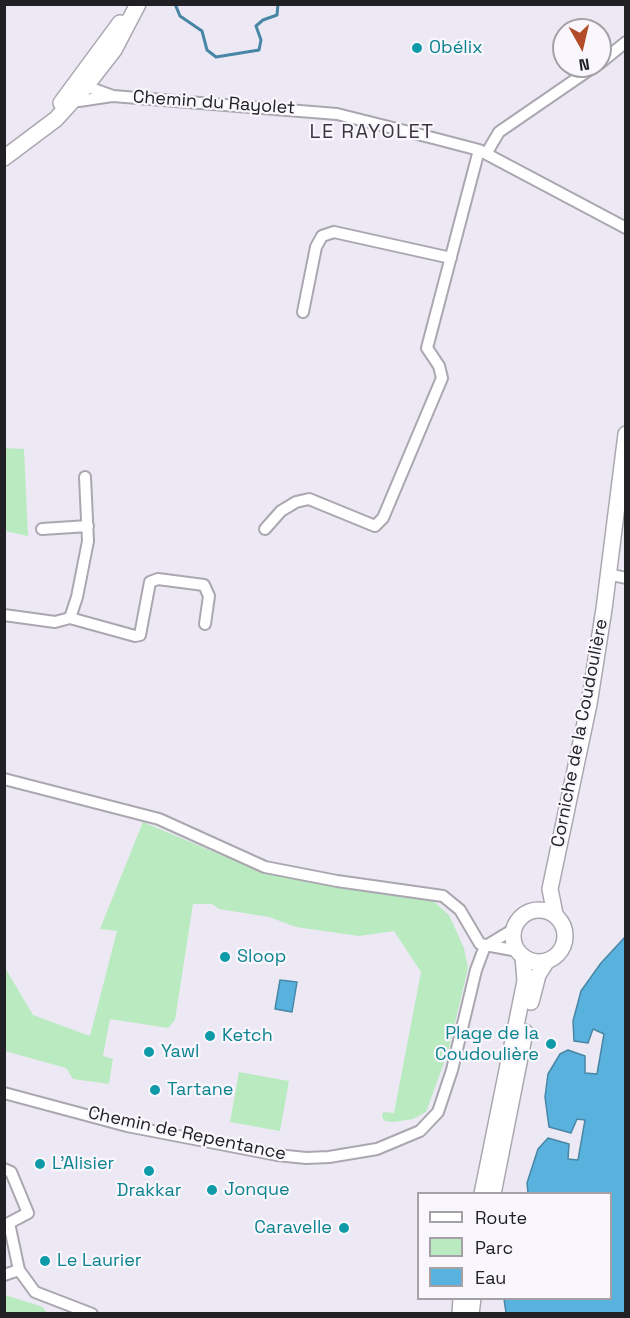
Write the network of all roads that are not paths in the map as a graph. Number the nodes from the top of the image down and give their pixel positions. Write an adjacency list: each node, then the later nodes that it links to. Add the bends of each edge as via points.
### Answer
1 (136, 4): 5 (main road, via 107,40); 5 (main road, via 114,50)
2 (626, 42): 3 (street)
3 (612, 53)
4 (578, 78): 7 (street, via 499,132)
5 (78, 89): 6 (street, Chemin du Rayolet); 6 (street, via 87,101); 8 (main road, via 44,128)
6 (113, 96): 7 (street, Chemin du Rayolet, via 326,113)
7 (482, 152): 9 (street, Chemin du Rayolet); 10 (street)
8 (4, 158)
9 (626, 228)
10 (451, 258): 11 (street, via 334,232 322,236 316,247); 16 (street, via 427,348 442,378 383,518 375,526 309,500 281,511)
11 (303, 312)
12 (626, 434): 17 (main road, Corniche de la Coudoulière)
13 (85, 477): 14 (street)
14 (88, 526): 15 (street); 20 (street)
15 (42, 529)
16 (265, 529)
17 (608, 574): 18 (street); 23 (main road, Corniche de la Coudoulière, via 586,723)
18 (626, 578)
19 (4, 615): 20 (street, via 55,622)
20 (70, 618): 21 (street, via 140,635 150,582 158,579 204,585 209,596)
21 (205, 624)
22 (4, 779): 27 (street, via 159,819 266,867 443,896 460,910 476,942)
23 (550, 889): 24 (main road); 25 (main road)
24 (534, 910): 25 (main road); 26 (main road, via 521,917)
25 (555, 914): 29 (main road, via 566,936 560,952)
26 (514, 929): 27 (street); 28 (main road, via 514,944)
27 (485, 946): 28 (street); 30 (street, Chemin de Repentance, via 438,1112 420,1131 377,1149 329,1157 277,1155 127,1126)
28 (520, 954): 29 (main road, via 534,961); 32 (main road, via 525,981)
29 (547, 961): 33 (main road, via 535,983)
30 (4, 1093)
31 (4, 1168): 34 (street, via 11,1172 28,1213 9,1223)
32 (482, 1192)
33 (493, 1192)
34 (19, 1270): 35 (street); 36 (street, via 35,1292)
35 (4, 1275)
36 (80, 1311): 37 (street)
37 (92, 1314)

